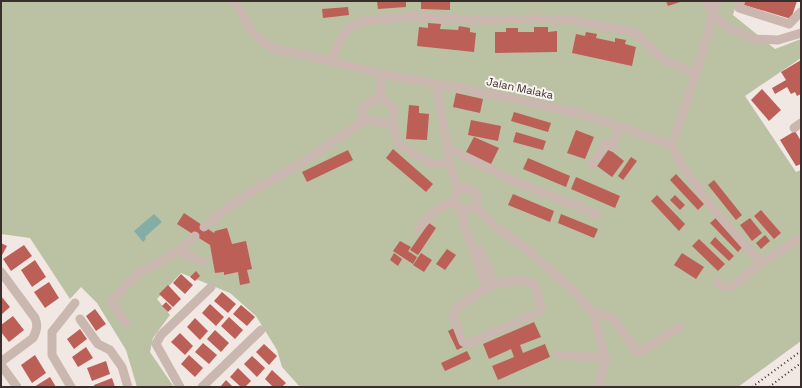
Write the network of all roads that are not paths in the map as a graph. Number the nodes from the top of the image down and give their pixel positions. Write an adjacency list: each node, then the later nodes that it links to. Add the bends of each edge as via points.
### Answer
1 (234, 1): 8 (street, Jalan Malaka, via 252,32 271,48)
2 (706, 1): 6 (street)
3 (716, 1): 6 (street)
4 (740, 1): 5 (street, via 739,8 789,24)
5 (801, 12)
6 (712, 15): 7 (street, via 732,30 756,39 778,40); 10 (street)
7 (801, 33)
8 (331, 61): 9 (street, Jalan Malaka); 10 (street, via 344,34 353,25 364,21 412,16 472,20 544,19 572,20 636,33 666,61)
9 (382, 74): 11 (street, Jalan Malaka); 12 (street)
10 (696, 74): 16 (street)
11 (436, 85): 15 (street, Jalan Malaka, via 506,97 584,115); 17 (street)
12 (380, 97): 13 (street, via 366,103 362,109); 14 (street, via 394,110)
13 (365, 120): 14 (street); 25 (street, via 216,216)
14 (393, 124): 18 (street, via 398,144 431,164)
15 (620, 127): 16 (street, Jalan Malaka); 19 (street, via 612,147 606,143)
16 (672, 145): 31 (street, via 681,165 715,211)
17 (448, 148): 18 (street); 24 (street, via 509,179)
18 (450, 163): 20 (street)
19 (592, 165)
20 (458, 191): 21 (street); 22 (street, via 462,188 473,190 477,200)
21 (454, 201): 23 (street, via 456,206); 26 (street, via 435,211)
22 (475, 205): 23 (street, via 472,209); 37 (street, via 494,226 530,252 574,291)
23 (464, 210): 34 (street, via 466,230)
24 (597, 214)
25 (204, 227)
26 (418, 229)
27 (195, 236): 29 (street)
28 (801, 238): 31 (street)
29 (179, 251): 30 (street); 39 (street, via 137,274 111,301)
30 (203, 262)
31 (761, 263): 33 (street, via 733,286 724,286)
32 (2, 274): 44 (street, via 38,324 33,338)
33 (716, 282)
34 (491, 285): 34 (street, via 524,280 535,285 541,307 539,312 470,343 464,342 453,316 456,309)
35 (211, 287): 48 (street, via 161,335 156,344)
36 (75, 303): 46 (street, via 52,332 52,355)
37 (593, 313): 40 (street, via 615,321 638,353); 43 (street)
38 (80, 319): 47 (street, via 98,344 110,350 122,366)
39 (126, 323)
40 (680, 327)
41 (261, 330): 49 (street)
42 (558, 356): 43 (street)
43 (605, 358): 50 (street)
44 (1, 363): 45 (street)
45 (17, 387)
46 (70, 387)
47 (128, 387)
48 (180, 387)
49 (202, 387)
50 (599, 387)

